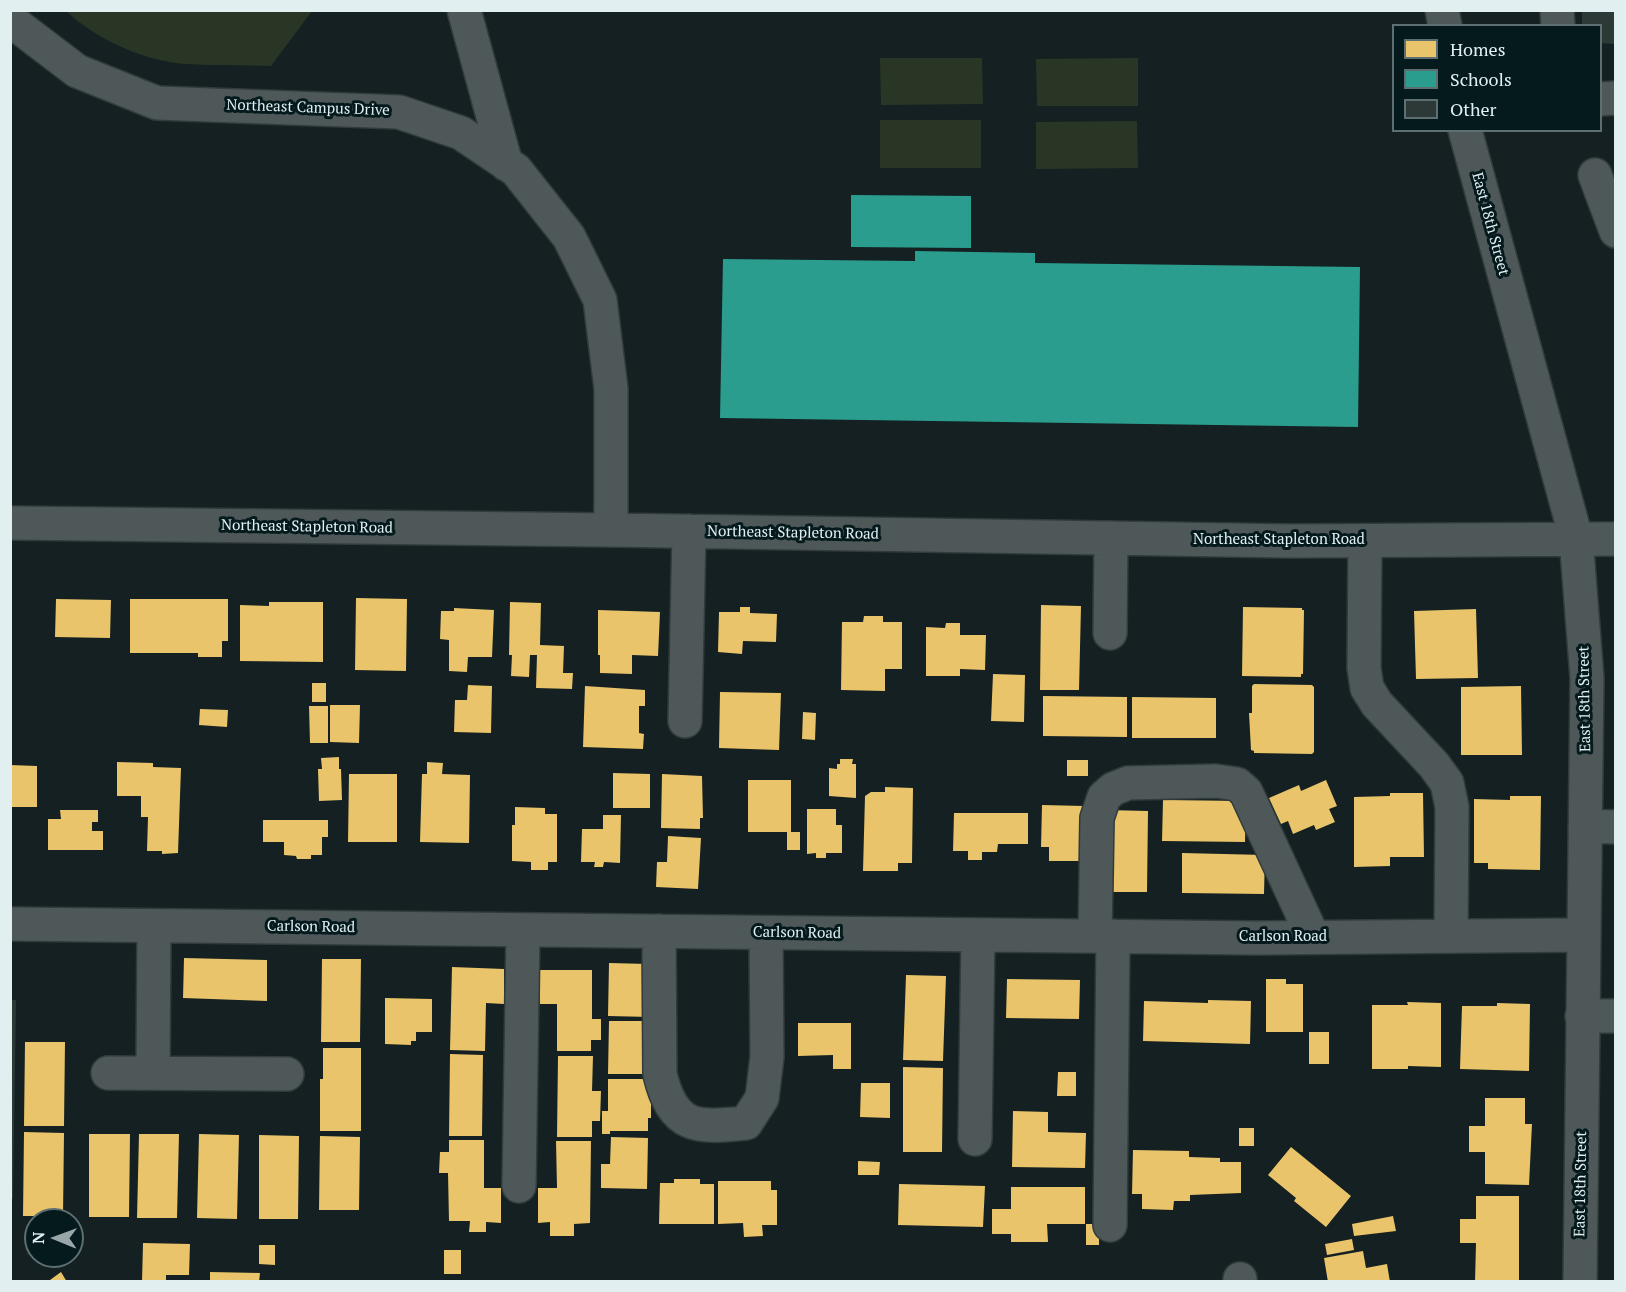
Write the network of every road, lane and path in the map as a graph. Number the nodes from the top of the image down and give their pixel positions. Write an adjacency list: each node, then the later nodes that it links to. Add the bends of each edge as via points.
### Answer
1 (464, 10): 4 (street)
2 (10, 20): 4 (street, Northeast Campus Drive, via 76,71 157,103 399,112 461,133)
3 (1466, 132): 11 (street, East 18th Street)
4 (506, 164): 8 (street, Northeast Campus Drive, via 516,170 569,237 600,300 611,389)
5 (1595, 175): 6 (street)
6 (1616, 231)
7 (10, 524): 8 (street, Northeast Stapleton Road)
8 (611, 530): 9 (street, Northeast Stapleton Road)
9 (688, 531): 10 (street, Northeast Stapleton Road); 15 (street)
10 (1111, 538): 13 (street, Northeast Stapleton Road); 14 (street)
11 (1576, 538): 12 (street, Northeast Stapleton Road); 13 (street, Northeast Stapleton Road); 16 (street, East 18th Street)
12 (1616, 539)
13 (1365, 541): 25 (street, via 1367,688 1447,783 1452,807)
14 (1110, 633)
15 (685, 721)
16 (1600, 826): 23 (street, East 18th Street)
17 (10, 924): 18 (street, Carlson Road)
18 (154, 926): 19 (street, Carlson Road); 30 (street)
19 (523, 930): 20 (street, Carlson Road); 33 (street)
20 (659, 932): 21 (street, Carlson Road); 21 (street, via 660,1074 665,1095 679,1116 700,1126 746,1123 762,1098 767,1057)
21 (765, 933): 22 (street, Carlson Road)
22 (978, 935): 24 (street, Carlson Road); 32 (street)
23 (1583, 935): 25 (street, Carlson Road); 27 (street, East 18th Street)
24 (1104, 936): 26 (street, Carlson Road); 26 (street, via 1097,818 1104,797 1128,783 1216,781 1237,784 1246,792); 34 (street)
25 (1451, 936): 26 (street, Carlson Road)
26 (1313, 937)
27 (1582, 1016): 28 (street); 35 (street, East 18th Street)
28 (1616, 1016)
29 (108, 1073): 30 (street)
30 (153, 1073): 31 (street)
31 (287, 1074)
32 (975, 1139)
33 (519, 1186)
34 (1110, 1225)
35 (1580, 1281)

